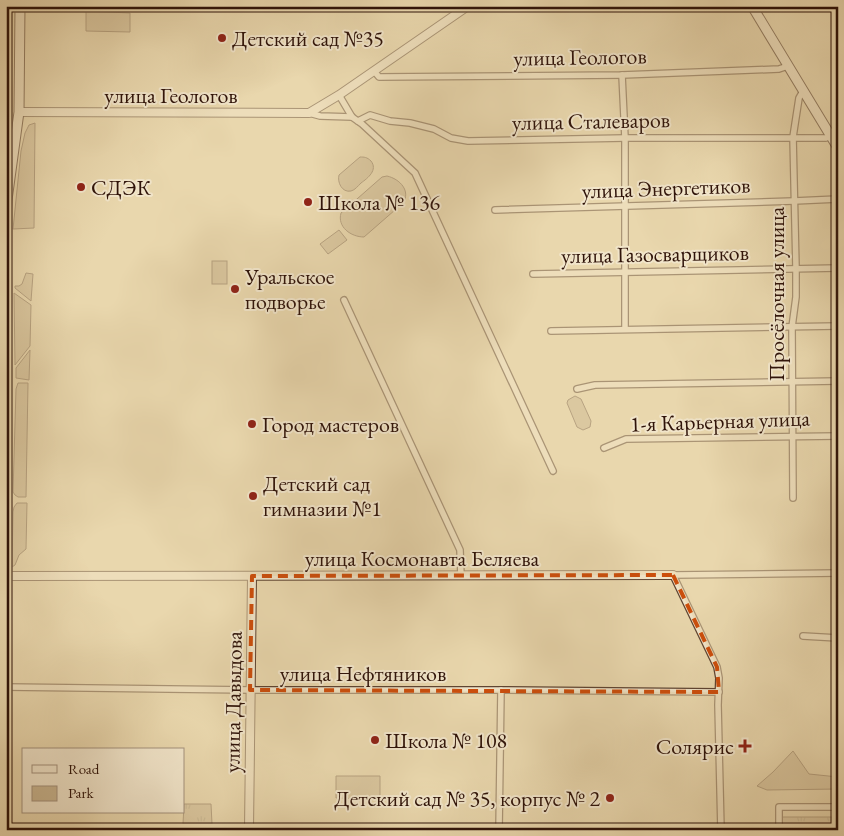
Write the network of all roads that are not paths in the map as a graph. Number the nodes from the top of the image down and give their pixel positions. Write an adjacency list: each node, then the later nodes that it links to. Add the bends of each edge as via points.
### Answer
1 (20, 6): 9 (main road)
2 (468, 6): 5 (street)
3 (752, 6): 4 (main road)
4 (788, 66): 6 (street, улица Геологов, via 779,69); 7 (main road)
5 (374, 71): 6 (street, улица Геологов, via 379,77); 8 (street)
6 (622, 75): 14 (street)
7 (803, 91): 12 (main road); 13 (street, Просёлочная улица)
8 (338, 95): 10 (street); 11 (street)
9 (19, 112): 10 (street, улица Геологов); 20 (main road)
10 (309, 113): 11 (street, улица Геологов)
11 (355, 119): 14 (street, улица Сталеваров, via 370,115 434,129 468,141); 38 (street, via 415,172)
12 (830, 136): 13 (street, улица Сталеваров); 15 (main road)
13 (793, 137): 14 (street, улица Сталеваров); 17 (street, Просёлочная улица)
14 (625, 138): 18 (street)
15 (838, 148)
16 (838, 199): 17 (street, улица Энергетиков)
17 (794, 202): 18 (street, улица Энергетиков); 21 (street, Просёлочная улица)
18 (625, 206): 19 (street, улица Энергетиков); 23 (street)
19 (495, 210)
20 (6, 221)
21 (796, 268): 22 (street, улица Газосварщиков); 23 (street, улица Газосварщиков); 27 (street, Просёлочная улица)
22 (838, 268)
23 (626, 272): 24 (street, улица Газосварщиков); 29 (street)
24 (533, 274)
25 (344, 300): 45 (street, via 460,550)
26 (838, 326): 27 (street)
27 (792, 327): 29 (street); 33 (street, Просёлочная улица)
28 (6, 329): 31 (main road)
29 (625, 329): 30 (street)
30 (551, 331)
31 (7, 371): 39 (main road)
32 (838, 381): 33 (street)
33 (792, 382): 34 (street, via 595,385); 36 (street, Просёлочная улица)
34 (577, 389)
35 (838, 436): 36 (street, 1-я Карьерная улица)
36 (793, 437): 37 (street, 1-я Карьерная улица, via 626,439); 40 (street, Просёлочная улица)
37 (604, 448)
38 (553, 471)
39 (6, 490)
40 (793, 498)
41 (838, 572): 42 (street, улица Космонавта Беляева)
42 (673, 575): 45 (street, улица Космонавта Беляева); 51 (street, via 717,667)
43 (6, 576): 44 (street, улица Космонавта Беляева)
44 (252, 576): 45 (street, улица Космонавта Беляева); 49 (street, улица Давыдова)
45 (461, 576)
46 (803, 636): 47 (street)
47 (838, 638)
48 (6, 687): 49 (street, улица Нефтяников)
49 (250, 690): 50 (street, улица Нефтяников); 53 (street, улица Давыдова)
50 (501, 690): 51 (street, улица Нефтяников); 54 (street)
51 (719, 692): 55 (street)
52 (838, 807): 56 (street, via 779,807)
53 (249, 830)
54 (500, 830)
55 (721, 830)
56 (779, 830)

